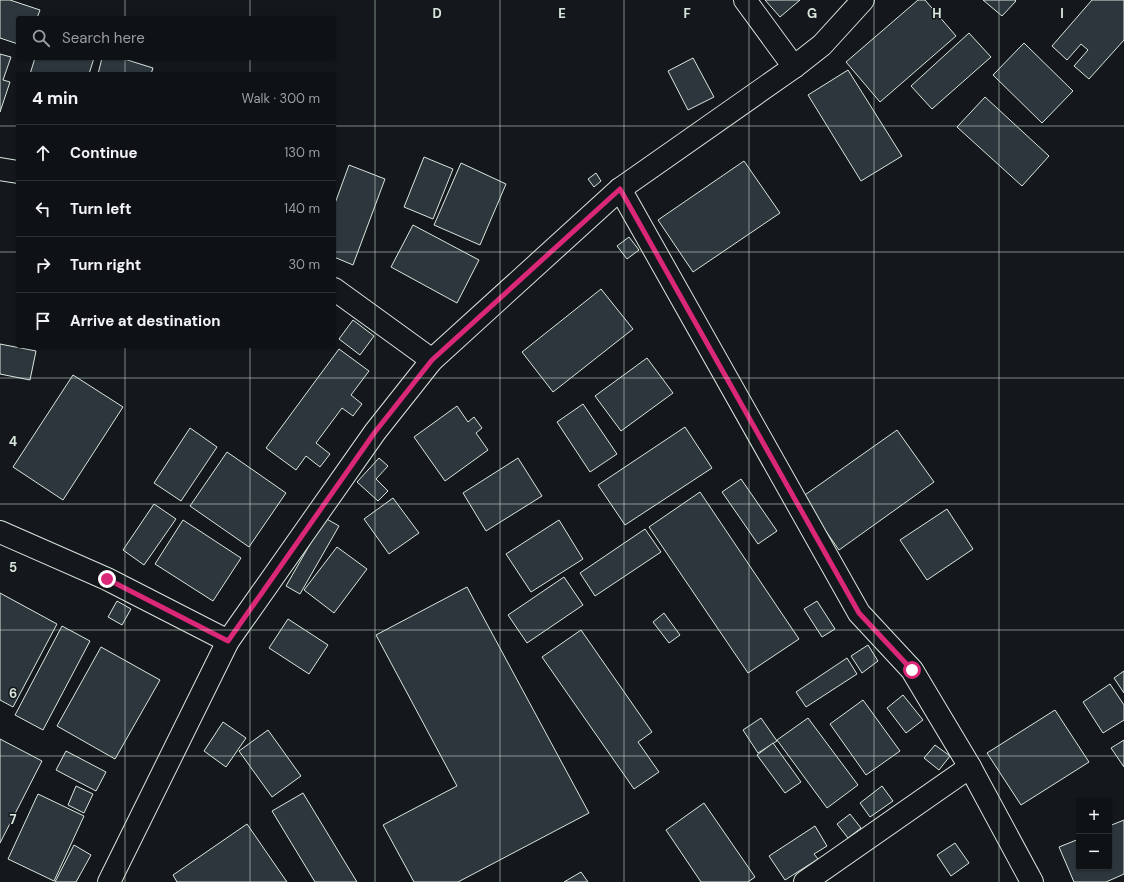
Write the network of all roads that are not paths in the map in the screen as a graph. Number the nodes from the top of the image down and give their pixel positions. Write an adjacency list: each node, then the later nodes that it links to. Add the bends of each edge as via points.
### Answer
1 (745, 0): 3 (street)
2 (863, 0): 3 (street, via 822,45)
3 (794, 67): 6 (street)
4 (0, 169): 5 (street)
5 (16, 172)
6 (620, 189): 8 (street); 11 (street, via 859,613 912,670)
7 (336, 290): 8 (street)
8 (432, 360): 10 (street, via 375,432)
9 (0, 532): 10 (street, via 107,579)
10 (228, 641): 12 (street)
11 (970, 767): 13 (street); 14 (street)
12 (109, 882)
13 (805, 882)
14 (1032, 882)

